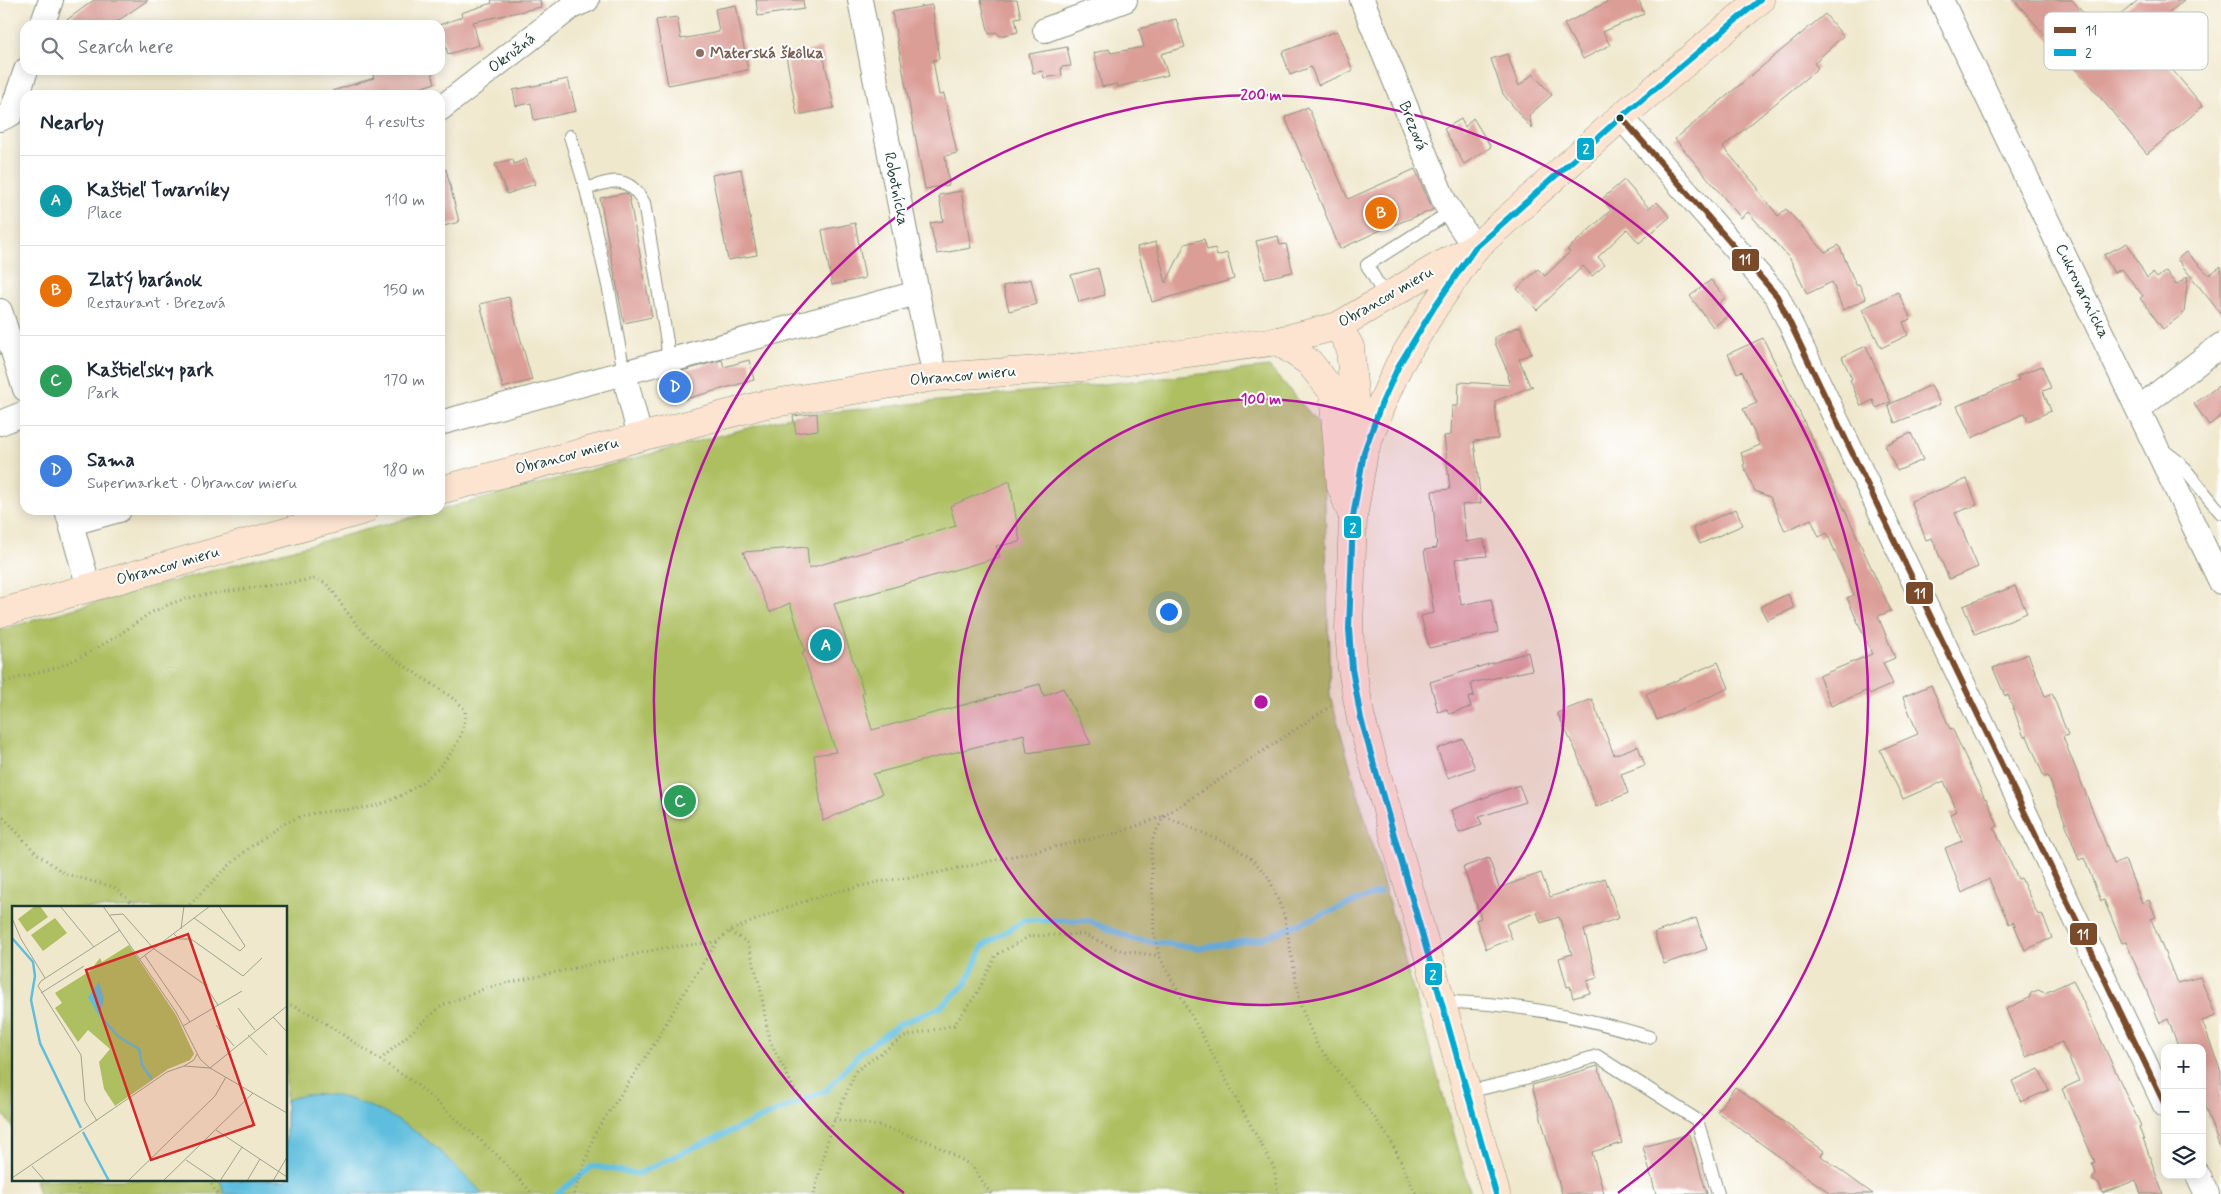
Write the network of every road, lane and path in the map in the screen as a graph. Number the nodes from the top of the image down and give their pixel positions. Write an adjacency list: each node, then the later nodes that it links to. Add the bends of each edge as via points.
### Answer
1 (51, 0): 8 (street)
2 (587, 0): 11 (street, Okružná, via 571,7)
3 (860, 0): 18 (street, Robotnícka)
4 (1125, 0): 9 (street)
5 (1362, 0): 17 (street, Brezová, via 1445,203)
6 (1760, 0): 12 (street)
7 (1941, 0): 28 (street, Cukrovarnícka)
8 (44, 20)
9 (1045, 30)
10 (24, 75): 13 (street, via 11,114)
11 (445, 105)
12 (1620, 117): 17 (street); 57 (street, via 1778,296)
13 (0, 118)
14 (570, 136): 15 (lane)
15 (586, 188): 24 (lane, via 620,182 636,189 644,203); 26 (lane)
16 (1439, 219): 19 (lane, via 1367,265)
17 (1475, 248): 19 (street, Obrancov mieru); 34 (street, via 1399,365)
18 (917, 294): 24 (street); 27 (street, Robotnícka)
19 (1386, 298): 21 (street, Obrancov mieru)
20 (0, 311): 25 (street)
21 (1338, 326): 22 (street, Obrancov mieru); 34 (street, via 1350,347 1354,396)
22 (1278, 341): 27 (street, Obrancov mieru, via 1083,367); 39 (street, via 1309,362 1333,392 1341,486)
23 (2221, 345): 28 (street)
24 (668, 361): 26 (street)
25 (20, 373)
26 (624, 373): 30 (street); 32 (street)
27 (935, 377): 32 (street, Obrancov mieru, via 762,405)
28 (2138, 409): 33 (street, Cukrovarnícka)
29 (20, 415): 31 (street)
30 (445, 422)
31 (0, 423)
32 (640, 437): 35 (street, Obrancov mieru)
33 (2155, 444): 36 (lane, via 2180,463); 40 (street, Cukrovarnícka)
34 (1364, 452): 39 (street)
35 (445, 489)
36 (2221, 513)
37 (346, 515): 41 (street, Obrancov mieru)
38 (70, 516): 41 (street)
39 (1352, 517): 52 (street, via 1349,629 1361,719)
40 (2221, 582)
41 (90, 588): 42 (street, Obrancov mieru)
42 (0, 613)
43 (0, 683): 48 (path, via 58,667 85,655 150,613 172,603 196,596 315,579 332,588 343,607 389,654 458,702 464,710 464,730 456,746 440,766 403,795 371,806 290,820 231,864)
44 (1332, 705): 46 (path)
45 (0, 814): 47 (path, via 35,852 65,874 114,887)
46 (1164, 816): 49 (path, via 1098,837 937,874 835,892 790,906); 51 (path, via 1151,849 1154,932); 70 (path, via 1235,847 1253,860 1269,878 1284,915 1302,1007 1316,1043 1376,1118 1391,1141)
47 (136, 906)
48 (188, 906)
49 (729, 932): 50 (path); 59 (path, via 748,943 769,1038 794,1089)
50 (717, 942): 55 (path, via 663,948 486,988 441,1006); 66 (path, via 595,1134)
51 (1159, 956): 58 (path, via 1119,950 1083,934 1030,936 996,955 976,995 954,1025 903,1037 856,1071); 69 (path, via 1274,1168)
52 (1442, 1002): 54 (lane, via 1503,1004 1543,1010); 56 (street)
53 (288, 1005): 55 (path, via 315,1016)
54 (1649, 1037)
55 (380, 1060): 65 (path, via 440,1103 496,1154)
56 (1467, 1092): 71 (street); 72 (lane, via 1597,1056 1698,1120)
57 (2161, 1097)
58 (834, 1119): 59 (path); 68 (path, via 878,1126 930,1142 972,1166)
59 (830, 1130): 67 (path)
60 (2200, 1179): 73 (street)
61 (75, 1182): 63 (path)
62 (210, 1182): 64 (path)
63 (80, 1194)
64 (216, 1194)
65 (533, 1194)
66 (574, 1194)
67 (814, 1194)
68 (991, 1194)
69 (1278, 1194)
70 (1416, 1194)
71 (1496, 1194)
72 (1718, 1194)
73 (2207, 1194)

